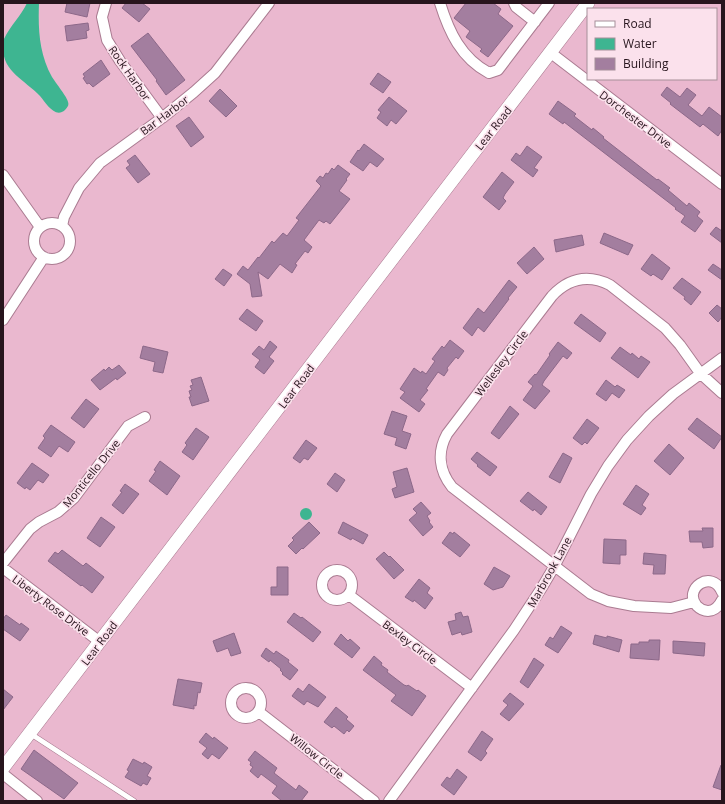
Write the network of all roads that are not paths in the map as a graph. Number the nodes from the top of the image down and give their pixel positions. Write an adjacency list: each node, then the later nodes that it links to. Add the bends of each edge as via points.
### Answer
1 (106, 3): 9 (street, Rock Harbor, via 102,17 107,40)
2 (269, 3): 9 (street, Bar Harbor, via 215,73)
3 (440, 3): 7 (street, via 455,42 468,57 489,74 498,70)
4 (514, 3): 7 (street)
5 (549, 3): 7 (street)
6 (588, 3): 8 (street, Lear Road)
7 (535, 22)
8 (551, 53): 11 (street, Dorchester Drive); 27 (street, Lear Road)
9 (162, 118): 12 (street, Bar Harbor, via 100,163 78,188)
10 (3, 175): 13 (street)
11 (722, 184)
12 (62, 226): 13 (street, via 51,223); 14 (street, via 69,236 69,248 61,256)
13 (40, 227): 14 (street, via 36,231 34,243)
14 (44, 257): 15 (street)
15 (3, 320)
16 (722, 358): 17 (street, Marbrook Lane)
17 (700, 373): 18 (street, Wellesley Circle); 21 (street, Marbrook Lane, via 649,416 627,440 590,494); 21 (street, Wellesley Circle, via 665,328 610,286 596,280 574,281 560,288 552,296 447,434 441,448 440,459 447,481)
18 (722, 394)
19 (145, 417): 20 (street, Monticello Drive, via 128,426 74,498 58,512 30,529)
20 (3, 563)
21 (554, 567): 26 (street, Wellesley Circle, via 591,594 616,604 671,608); 28 (street, Marbrook Lane, via 514,630)
22 (3, 568): 27 (street, Liberty Rose Drive)
23 (722, 592): 26 (street, via 716,583 710,581 698,584 694,589)
24 (349, 595): 28 (street, Bexley Circle)
25 (722, 600): 26 (street, via 720,605 709,611 698,607)
26 (694, 602)
27 (100, 642): 30 (street, Lear Road)
28 (472, 688): 36 (street, Marbrook Lane)
29 (259, 712): 35 (street, Willow Circle)
30 (30, 734): 31 (street, Lear Road); 34 (lane)
31 (5, 762)
32 (3, 774): 33 (street)
33 (37, 801)
34 (134, 801)
35 (374, 801)
36 (390, 801)

